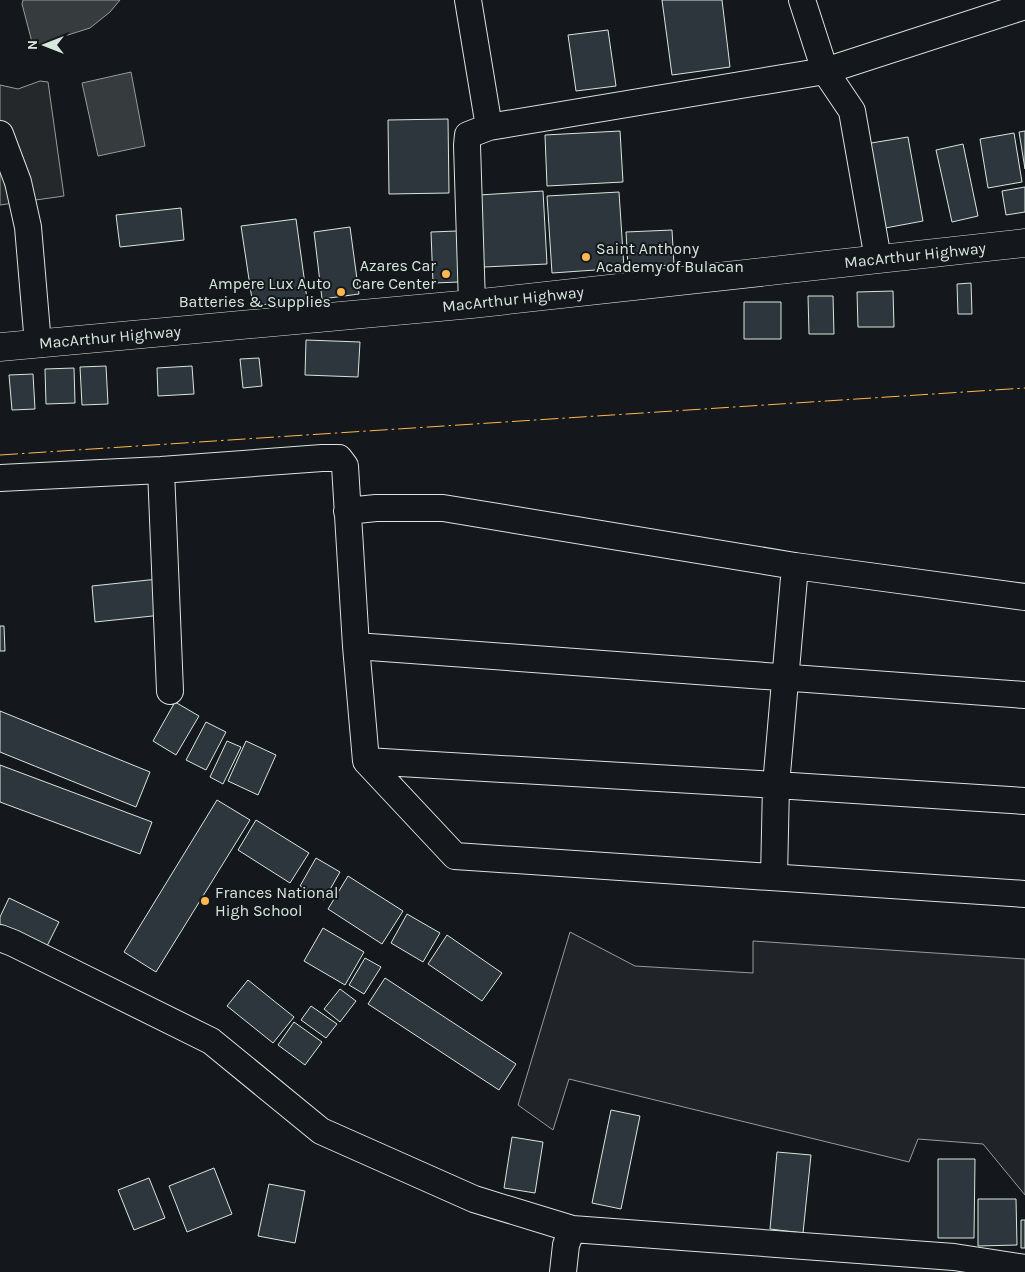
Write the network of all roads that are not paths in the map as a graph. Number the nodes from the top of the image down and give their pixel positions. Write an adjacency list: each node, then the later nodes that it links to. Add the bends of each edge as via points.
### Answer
1 (468, 0): 5 (street)
2 (802, 0): 4 (street)
3 (1025, 6): 4 (street)
4 (825, 71): 5 (street); 8 (street, via 852,111)
5 (489, 127): 9 (street, via 468,135 467,145)
6 (0, 134): 10 (street, via 18,182 28,227)
7 (1025, 243): 8 (highway, MacArthur Highway)
8 (878, 259): 9 (highway, MacArthur Highway)
9 (472, 304): 10 (highway, MacArthur Highway)
10 (38, 344): 11 (highway, MacArthur Highway)
11 (0, 347)
12 (161, 470): 13 (street); 14 (street, via 339,458 345,466); 19 (street)
13 (0, 478)
14 (346, 511): 15 (street, via 443,508); 17 (street)
15 (795, 566): 16 (street); 18 (street)
16 (1025, 597)
17 (356, 646): 18 (street); 21 (street)
18 (786, 678): 20 (street); 22 (street)
19 (170, 691)
20 (1025, 695)
21 (366, 762): 22 (street); 24 (street, via 455,856)
22 (776, 785): 23 (street); 24 (street)
23 (1025, 801)
24 (774, 877): 25 (street)
25 (1025, 894)
26 (0, 938): 27 (street, via 211,1041 321,1132 474,1198)
27 (572, 1229): 28 (street, via 954,1257); 29 (street)
28 (1025, 1268)
29 (562, 1272)

